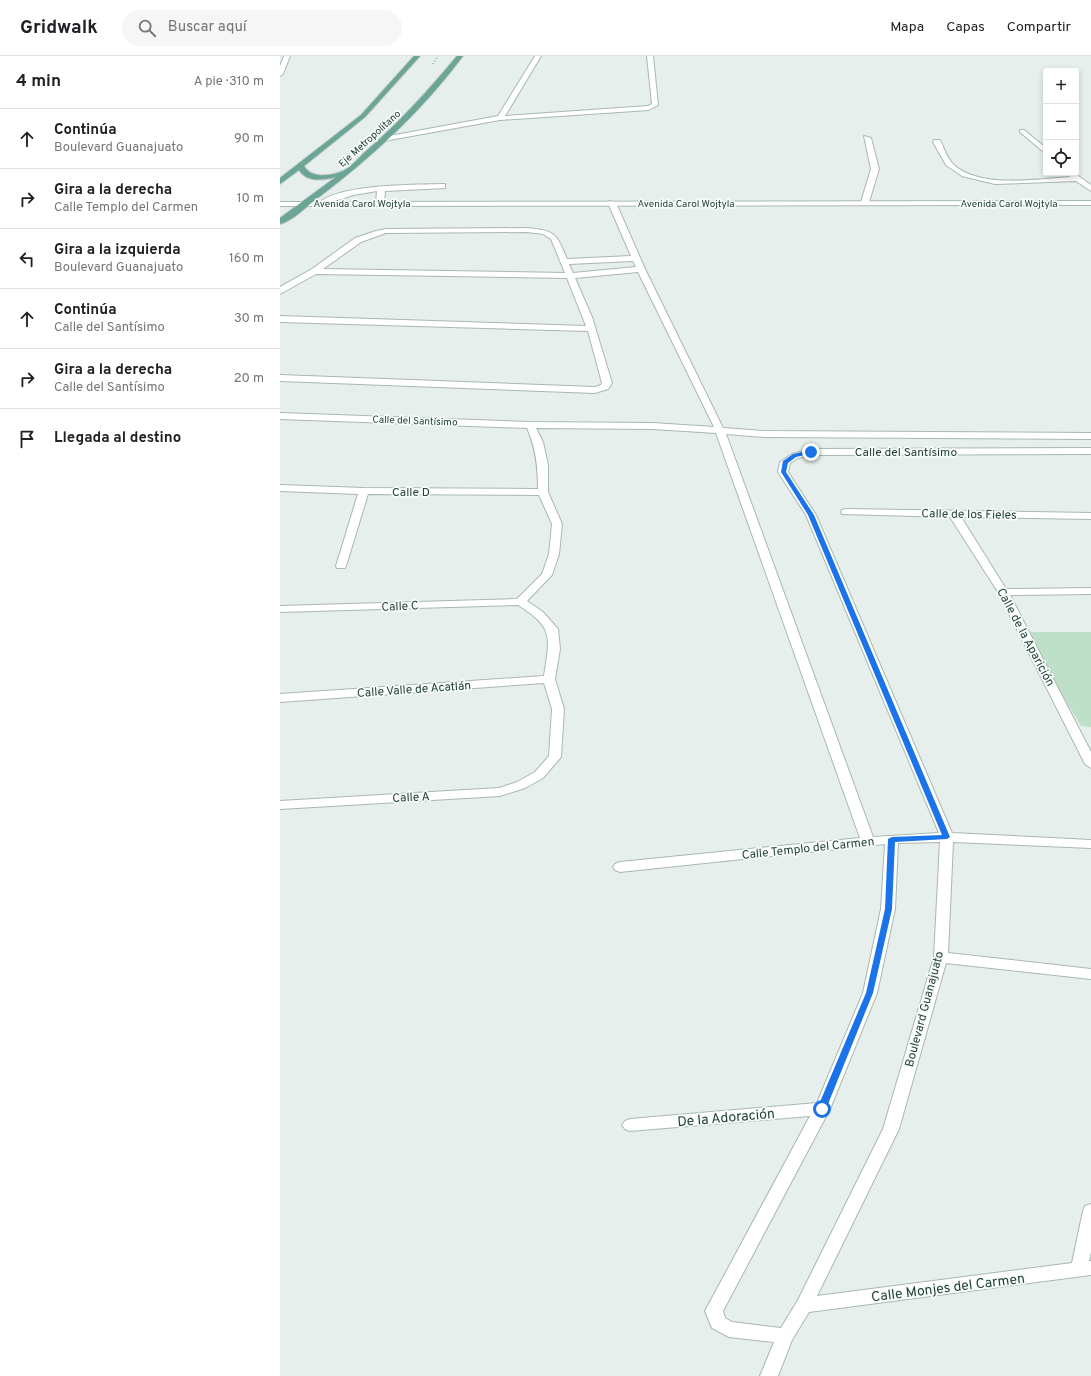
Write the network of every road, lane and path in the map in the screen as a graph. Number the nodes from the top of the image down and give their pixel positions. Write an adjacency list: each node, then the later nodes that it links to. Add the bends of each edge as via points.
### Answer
1 (287, 56): 6 (street)
2 (418, 56): 13 (main road, Eje Metropolitano, via 363,116)
3 (460, 56): 10 (main road, Eje Metropolitano, via 439,83)
4 (538, 56): 7 (street)
5 (650, 56): 7 (street, via 656,105 650,108)
6 (280, 74)
7 (500, 118): 10 (street)
8 (1022, 131): 12 (street)
9 (867, 138): 21 (street, via 875,168)
10 (384, 139): 14 (main road, Eje Metropolitano)
11 (937, 142): 16 (street, via 952,168 979,180 994,182)
12 (1043, 149)
13 (301, 167): 14 (main road, via 303,171 316,177); 17 (main road, Eje Metropolitano)
14 (348, 172): 22 (main road, Eje Metropolitano)
15 (1073, 176): 16 (street)
16 (1076, 179): 20 (street)
17 (280, 182)
18 (442, 186): 19 (street)
19 (381, 188): 23 (street, via 344,194); 24 (street)
20 (1091, 189)
21 (865, 202): 25 (street, Avenida Carol Wojtyla); 26 (street, Avenida Carol Wojtyla)
22 (307, 203): 23 (street, Avenida Carol Wojtyla); 27 (street, Avenida Carol Wojtyla); 28 (main road, Eje Metropolitano)
23 (323, 203): 24 (street, Avenida Carol Wojtyla)
24 (380, 203): 25 (street, Avenida Carol Wojtyla)
25 (612, 203): 29 (street)
26 (1091, 203)
27 (280, 204)
28 (280, 222)
29 (636, 258): 30 (street); 31 (street)
30 (566, 262): 32 (street, via 554,238 545,232 386,231 371,233 358,239); 33 (street)
31 (641, 268): 33 (street); 40 (street)
32 (313, 272): 33 (street); 34 (street)
33 (572, 276): 36 (street)
34 (280, 291)
35 (280, 319): 36 (street)
36 (592, 329): 37 (street, via 608,383 605,387 595,390)
37 (280, 378)
38 (280, 416): 39 (street, Calle del Santísimo)
39 (530, 425): 40 (street, Calle del Santísimo, via 653,426); 45 (street, via 538,442 543,465)
40 (720, 431): 41 (street, Calle del Santísimo, via 771,434); 62 (street)
41 (1091, 436)
42 (1091, 451): 48 (street, Calle del Santísimo, via 811,452 795,456 785,462 783,472)
43 (280, 488): 44 (street, Calle D)
44 (364, 491): 45 (street, Calle D); 50 (street)
45 (543, 492): 53 (street, via 557,524 554,554 547,575)
46 (846, 512): 47 (street, Calle de los Fieles)
47 (953, 513): 49 (street, Calle de los Fieles); 52 (street, Calle de la Aparición)
48 (811, 515): 60 (street, Boulevard Guanajuato)
49 (1091, 516)
50 (341, 566)
51 (1091, 591): 52 (street)
52 (1003, 592): 57 (street, Calle de la Aparición)
53 (520, 602): 54 (street, Calle C); 55 (street, via 539,614 552,629 554,649)
54 (280, 609)
55 (549, 679): 56 (street, Calle Valle de Acatlán); 59 (street, Calle A, via 558,709 555,757 539,775 521,786 500,792)
56 (280, 698)
57 (1085, 738): 58 (street, Calle de la Aparición)
58 (1091, 764)
59 (280, 804)
60 (947, 837): 61 (street, Calle Templo del Carmen); 63 (street, Calle Templo del Carmen); 65 (street, Boulevard Guanajuato)
61 (892, 839): 62 (street, Calle Templo del Carmen); 67 (street, via 888,909 870,993)
62 (868, 842): 64 (street, Calle Templo del Carmen)
63 (1091, 844)
64 (620, 867)
65 (941, 957): 66 (street); 71 (street, Boulevard Guanajuato, via 891,1129)
66 (1091, 974)
67 (822, 1109): 68 (street, De la Adoración); 72 (street, via 714,1311 718,1323 729,1329)
68 (630, 1125)
69 (1091, 1211): 70 (street)
70 (1085, 1269): 71 (street, Calle Monjes del Carmen)
71 (804, 1305): 72 (street, Boulevard Guanajuato)
72 (786, 1336): 73 (street, Boulevard Guanajuato)
73 (769, 1376)

